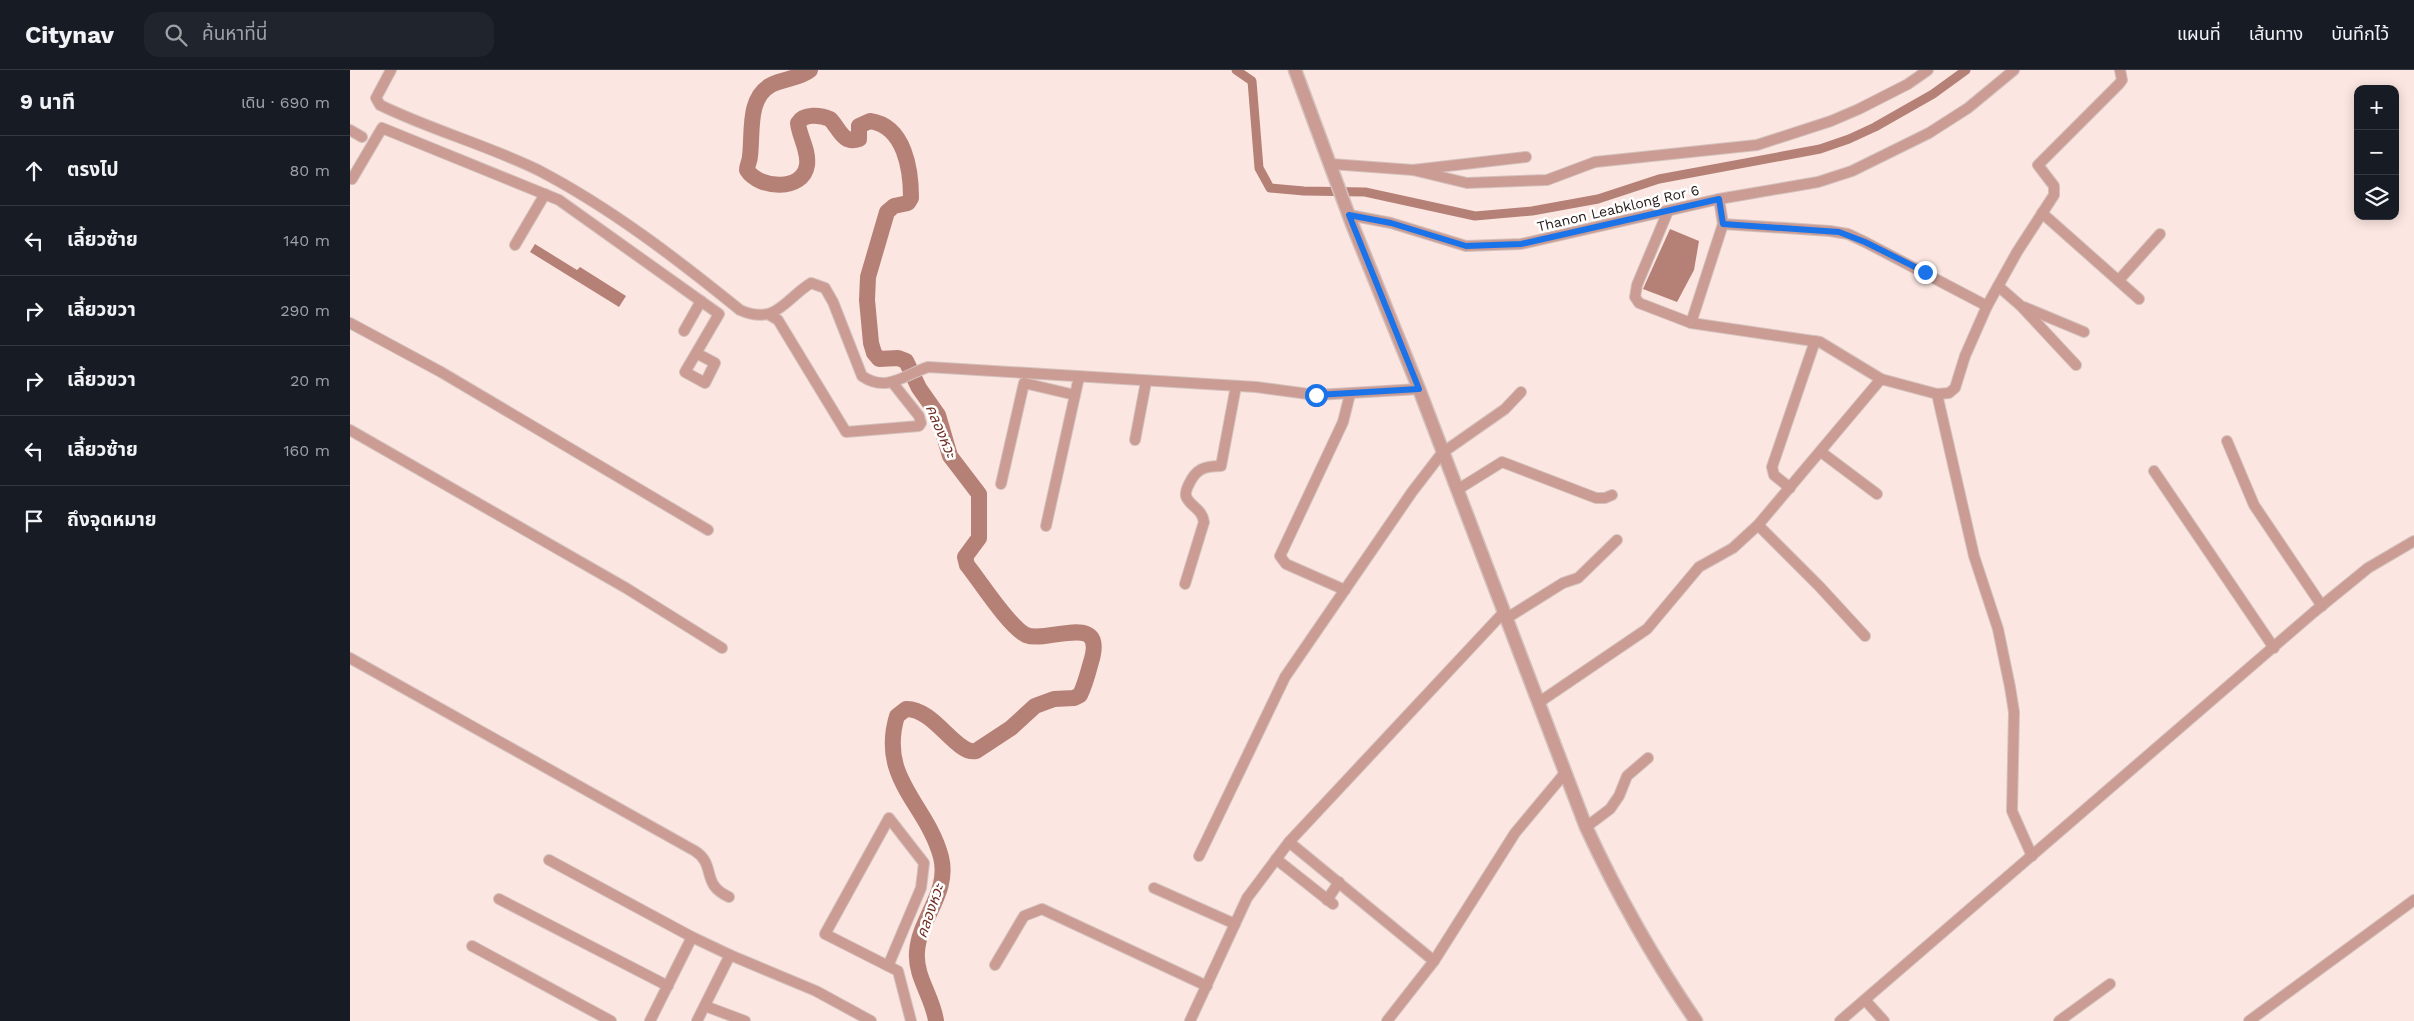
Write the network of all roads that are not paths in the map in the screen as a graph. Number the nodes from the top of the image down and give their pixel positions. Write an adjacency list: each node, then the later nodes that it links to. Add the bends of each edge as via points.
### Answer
1 (391, 70): 26 (street, via 376,98 380,105 538,170 643,236 740,310 748,314)
2 (1295, 70): 9 (street)
3 (1928, 70): 10 (street, via 1859,109 1758,145 1595,162 1547,180 1467,183)
4 (2014, 70): 13 (street, Thanon Leabklong Ror 6, via 1946,122 1852,172 1818,182)
5 (2120, 70): 15 (street, via 2122,80 2119,84 2038,165 2055,188)
6 (350, 130): 7 (street)
7 (362, 137)
8 (1526, 157): 10 (street)
9 (1331, 164): 10 (street); 16 (street)
10 (1413, 170)
11 (350, 178): 12 (street, via 382,128)
12 (545, 194): 19 (street); 23 (street, via 559,200)
13 (1719, 199): 14 (street, Thanon Leabklong Ror 6); 17 (street)
14 (1668, 211): 16 (street, Thanon Leabklong Ror 6, via 1521,244 1466,246 1391,223); 28 (street, via 1635,297 1639,303)
15 (2042, 214): 20 (street); 21 (street)
16 (1349, 215): 39 (street)
17 (1723, 224): 24 (street, via 1848,234); 28 (street)
18 (2160, 234): 20 (street)
19 (515, 245)
20 (2118, 280): 22 (street)
21 (1998, 286): 24 (street); 25 (street)
22 (2139, 299)
23 (701, 301): 29 (street); 32 (street, via 719,314)
24 (1987, 306): 42 (street, via 1964,356 1954,388 1949,393)
25 (2021, 306): 30 (street); 33 (street)
26 (768, 314): 36 (street, via 780,310 810,283 818,284 834,302 862,376 872,382); 36 (street, via 778,320 846,432 921,424 919,416)
27 (350, 323): 57 (street, via 449,377)
28 (1691, 323): 31 (street)
29 (684, 331)
30 (2084, 332)
31 (1815, 341): 35 (street, via 1827,345); 51 (street, via 1772,467 1776,476)
32 (696, 353)
33 (2076, 365)
34 (1079, 377): 36 (street, via 928,367); 37 (street); 43 (street)
35 (1881, 379): 42 (street); 48 (street)
36 (894, 382)
37 (1146, 382): 38 (street); 45 (street)
38 (1236, 386): 41 (street, via 1307,394); 60 (street, via 1221,466 1198,470 1186,491 1188,499 1200,510 1204,522)
39 (1419, 389): 41 (street); 47 (street)
40 (1521, 392): 47 (street, via 1505,409)
41 (1350, 394): 61 (street, via 1343,422 1280,556 1286,564)
42 (1937, 394): 74 (street, via 1974,556 1998,629 2010,687 2014,712 2012,811)
43 (1075, 395): 50 (street, via 1024,383); 56 (street)
44 (350, 430): 65 (street, via 626,588)
45 (1135, 440)
46 (2227, 441): 62 (street, via 2254,505)
47 (1442, 452): 52 (street); 61 (street)
48 (1821, 452): 51 (street); 53 (street)
49 (2154, 471): 66 (street)
50 (1001, 484)
51 (1790, 488): 55 (street)
52 (1458, 490): 54 (street, via 1502,462 1596,498); 63 (street)
53 (1877, 494)
54 (1612, 495)
55 (1758, 525): 64 (street); 68 (street, via 1733,548 1699,567 1647,629)
56 (1046, 526)
57 (708, 530)
58 (1618, 540): 63 (street, via 1578,578)
59 (2414, 541): 62 (street, via 2368,568)
60 (1185, 584)
61 (1345, 590): 73 (street, via 1285,677)
62 (2322, 606): 66 (street)
63 (1506, 615): 68 (street); 72 (street)
64 (1864, 636)
65 (722, 648)
66 (2274, 648): 74 (street)
67 (350, 658): 79 (street, via 700,854 715,889)
68 (1538, 703): 70 (street)
69 (1648, 758): 71 (street, via 1627,776 1610,809)
70 (1565, 773): 71 (street); 86 (street, via 1515,833)
71 (1586, 827): 102 (street, via 1626,908)
72 (1289, 842): 75 (street); 77 (street)
73 (1199, 856)
74 (2032, 856): 92 (street)
75 (1276, 859): 77 (street, via 1330,902); 82 (street, via 1254,887)
76 (549, 860): 83 (street)
77 (1340, 882): 86 (street)
78 (1154, 888): 82 (street)
79 (729, 897)
80 (498, 899): 90 (street)
81 (2414, 900): 106 (street)
82 (1235, 924): 91 (street)
83 (692, 937): 85 (street); 90 (street)
84 (472, 946): 94 (street)
85 (730, 955): 93 (street); 98 (street, via 816,991)
86 (1434, 961): 101 (street)
87 (995, 965): 91 (street, via 1024,916 1042,909)
88 (888, 966): 88 (street, via 921,888 924,863 889,818 825,934); 99 (street, via 898,971)
89 (2110, 984): 105 (street)
90 (668, 986): 95 (street)
91 (1207, 986): 100 (street)
92 (1865, 1000): 103 (street); 104 (street)
93 (705, 1006): 96 (street); 97 (street)
94 (611, 1021)
95 (650, 1021)
96 (697, 1021)
97 (745, 1021)
98 (871, 1021)
99 (911, 1021)
100 (1190, 1021)
101 (1387, 1021)
102 (1696, 1021)
103 (1840, 1021)
104 (1884, 1021)
105 (2059, 1021)
106 (2249, 1021)

